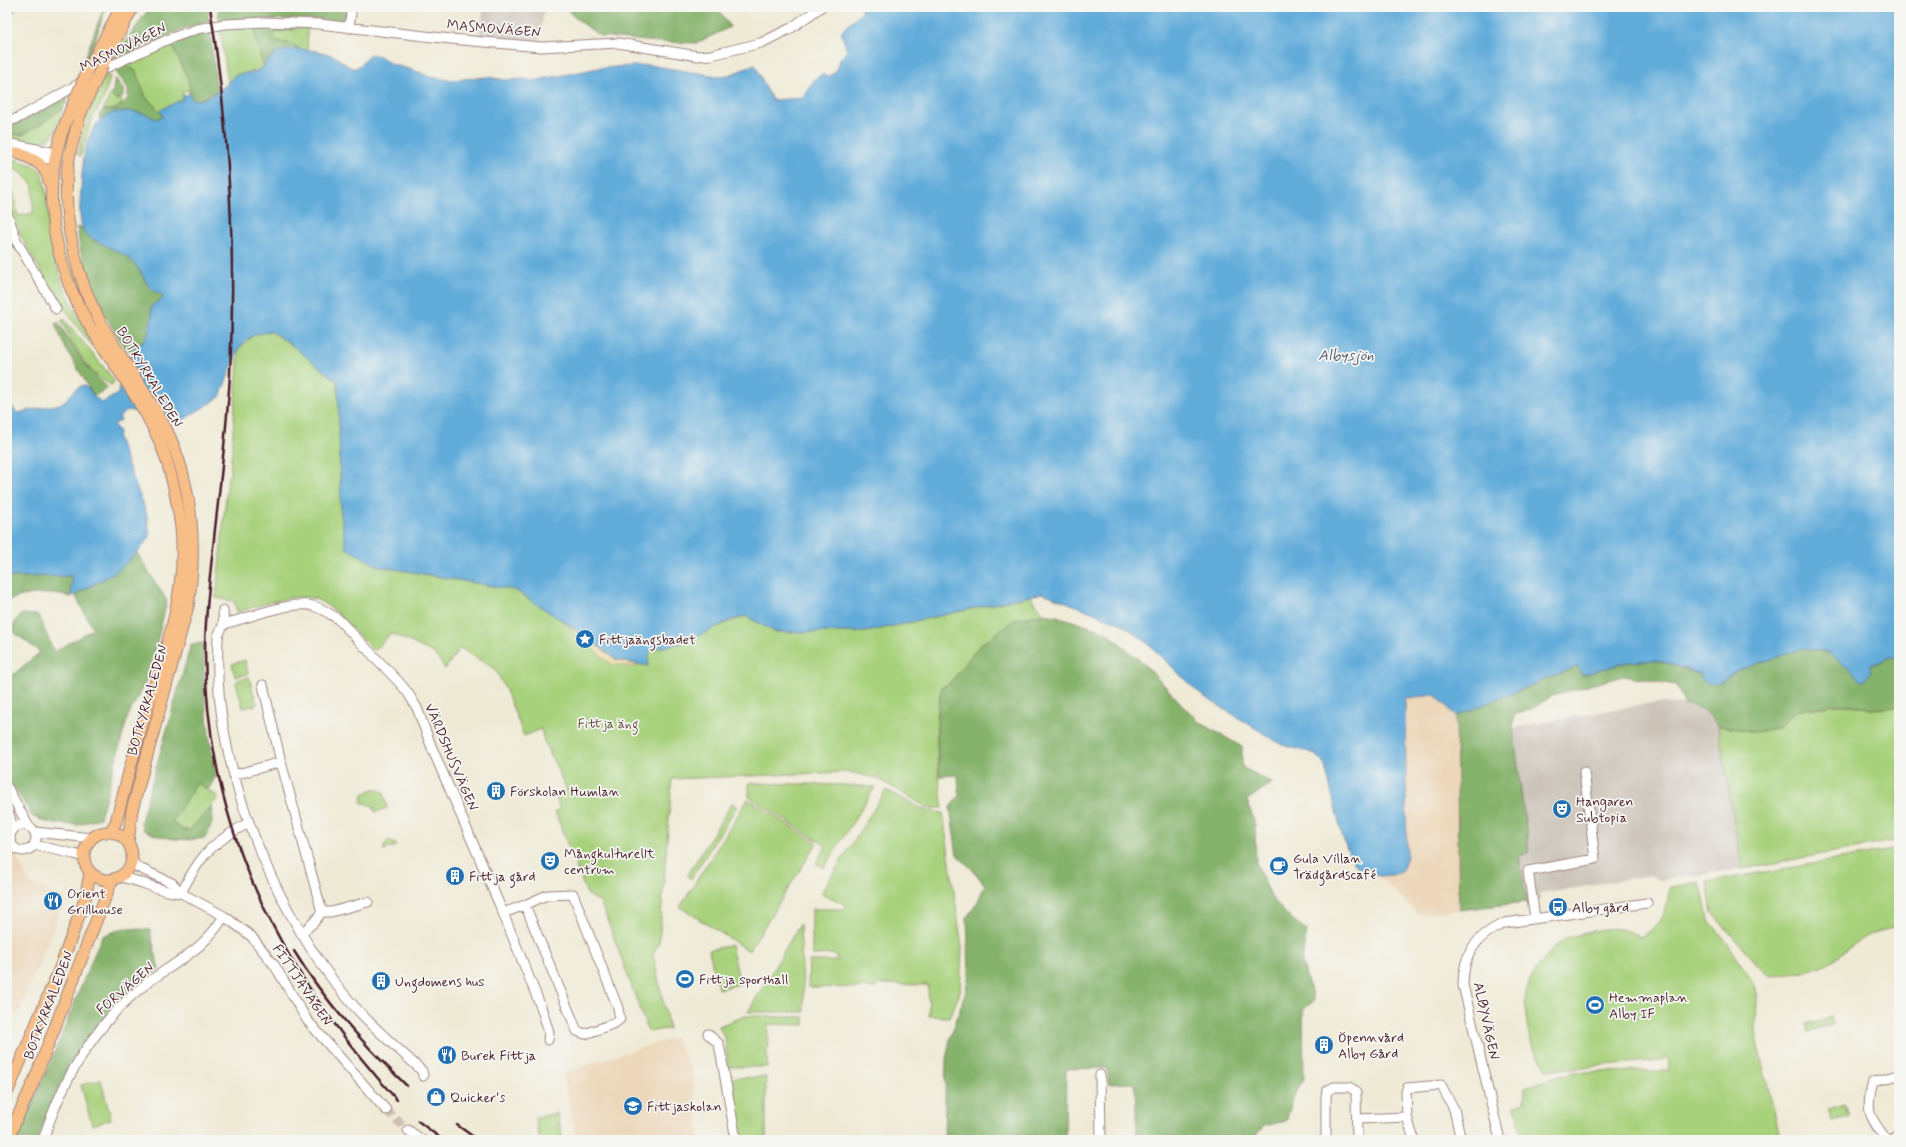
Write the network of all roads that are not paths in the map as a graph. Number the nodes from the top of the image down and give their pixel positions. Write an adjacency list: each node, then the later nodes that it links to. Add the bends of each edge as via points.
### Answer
1 (10, 7): 6 (street)
2 (121, 7): 12 (main road, BOTKYRKALEDEN, bridge, via 87,72)
3 (133, 7): 13 (main road, BOTKYRKALEDEN, bridge, via 80,115)
4 (347, 7): 7 (street, via 350,13)
5 (821, 7): 7 (street, MASMOVÄGEN, via 772,39 703,56 618,43 540,47)
6 (7, 10)
7 (350, 28): 8 (street, MASMOVÄGEN, via 264,22 225,24 197,29 108,67)
8 (7, 122)
9 (7, 143): 12 (street)
10 (7, 151): 11 (street)
11 (18, 153): 12 (street); 14 (main road, via 44,168)
12 (55, 156): 13 (main road); 14 (main road, BOTKYRKALEDEN)
13 (69, 159): 17 (main road, BOTKYRKALEDEN, via 66,185 68,220 79,270 90,303)
14 (52, 194): 17 (main road, BOTKYRKALEDEN, via 55,231 66,276 87,320)
15 (7, 213): 16 (street, via 17,242)
16 (56, 309)
17 (117, 359): 28 (main road, BOTKYRKALEDEN, via 158,439 169,468 175,490 183,549 182,577 171,634 132,759 116,822); 31 (main road, BOTKYRKALEDEN, via 147,395 178,458 189,507 193,549 193,578 188,606 132,810)
18 (223, 610): 19 (street)
19 (223, 626): 23 (street, via 218,638 218,679); 43 (street, VÄRDSHUSVÄGEN, via 287,607 312,606 338,619 383,665 408,693 417,708)
20 (263, 685): 21 (street)
21 (281, 762): 23 (street); 42 (street)
22 (1584, 772): 45 (street, via 1595,859 1528,870)
23 (234, 775): 26 (street)
24 (7, 787): 27 (street)
25 (7, 807): 29 (street)
26 (248, 823): 38 (street, via 222,838 208,850 196,864); 46 (street)
27 (32, 829): 29 (street, via 20,825); 30 (street); 32 (street, via 36,840)
28 (110, 832): 30 (main road, via 102,832); 31 (main road, via 124,837)
29 (10, 833): 33 (street)
30 (91, 838): 34 (main road, via 86,845)
31 (128, 843): 35 (main road, BOTKYRKALEDEN, via 132,851)
32 (34, 845): 33 (street, via 22,852); 34 (street)
33 (10, 849)
34 (84, 857): 36 (main road)
35 (132, 860): 37 (main road, BOTKYRKALEDEN, via 125,873); 38 (street, FITTJAVÄGEN, via 137,867 172,883)
36 (90, 873): 37 (main road, via 97,878); 52 (main road, BOTKYRKALEDEN, via 85,899 62,961)
37 (116, 878): 38 (street, FITTJAVÄGEN, via 131,879 168,892); 58 (main road, BOTKYRKALEDEN, via 34,1081)
38 (181, 893): 44 (street, FITTJAVÄGEN)
39 (368, 902): 42 (street)
40 (1646, 903): 45 (street, ALBYVÄGEN)
41 (525, 905): 41 (street, via 577,1031 584,1034 615,1023 620,1019 618,1008 573,894 547,895); 43 (street)
42 (322, 912): 46 (street)
43 (503, 913): 48 (street, VÄRDSHUSVÄGEN, via 541,1007 549,1032)
44 (224, 916): 53 (street, FITTJAVÄGEN, via 251,936 265,951 306,1020); 59 (street, FORVÄGEN, via 204,943 147,983 105,1023 67,1081)
45 (1535, 918): 67 (street, ALBYVÄGEN, via 1500,925 1477,940 1467,959 1463,976)
46 (301, 934): 51 (street, via 324,970 348,1000 371,1026 422,1071)
47 (708, 1034): 61 (street, via 719,1044)
48 (548, 1040)
49 (1100, 1075): 62 (street)
50 (1899, 1075): 68 (street, via 1873,1082 1869,1094 1871,1118)
51 (423, 1076)
52 (7, 1092)
53 (386, 1110)
54 (1407, 1117): 55 (street); 65 (street); 66 (street, via 1407,1088 1441,1085 1454,1108)
55 (1357, 1119): 63 (street, via 1354,1089 1330,1088 1326,1096); 64 (street)
56 (408, 1130): 60 (street)
57 (1899, 1134): 69 (street)
58 (7, 1140)
59 (43, 1140)
60 (422, 1140)
61 (736, 1140)
62 (1101, 1140)
63 (1326, 1140)
64 (1357, 1140)
65 (1414, 1140)
66 (1461, 1140)
67 (1500, 1140)
68 (1887, 1140)
69 (1890, 1140)

